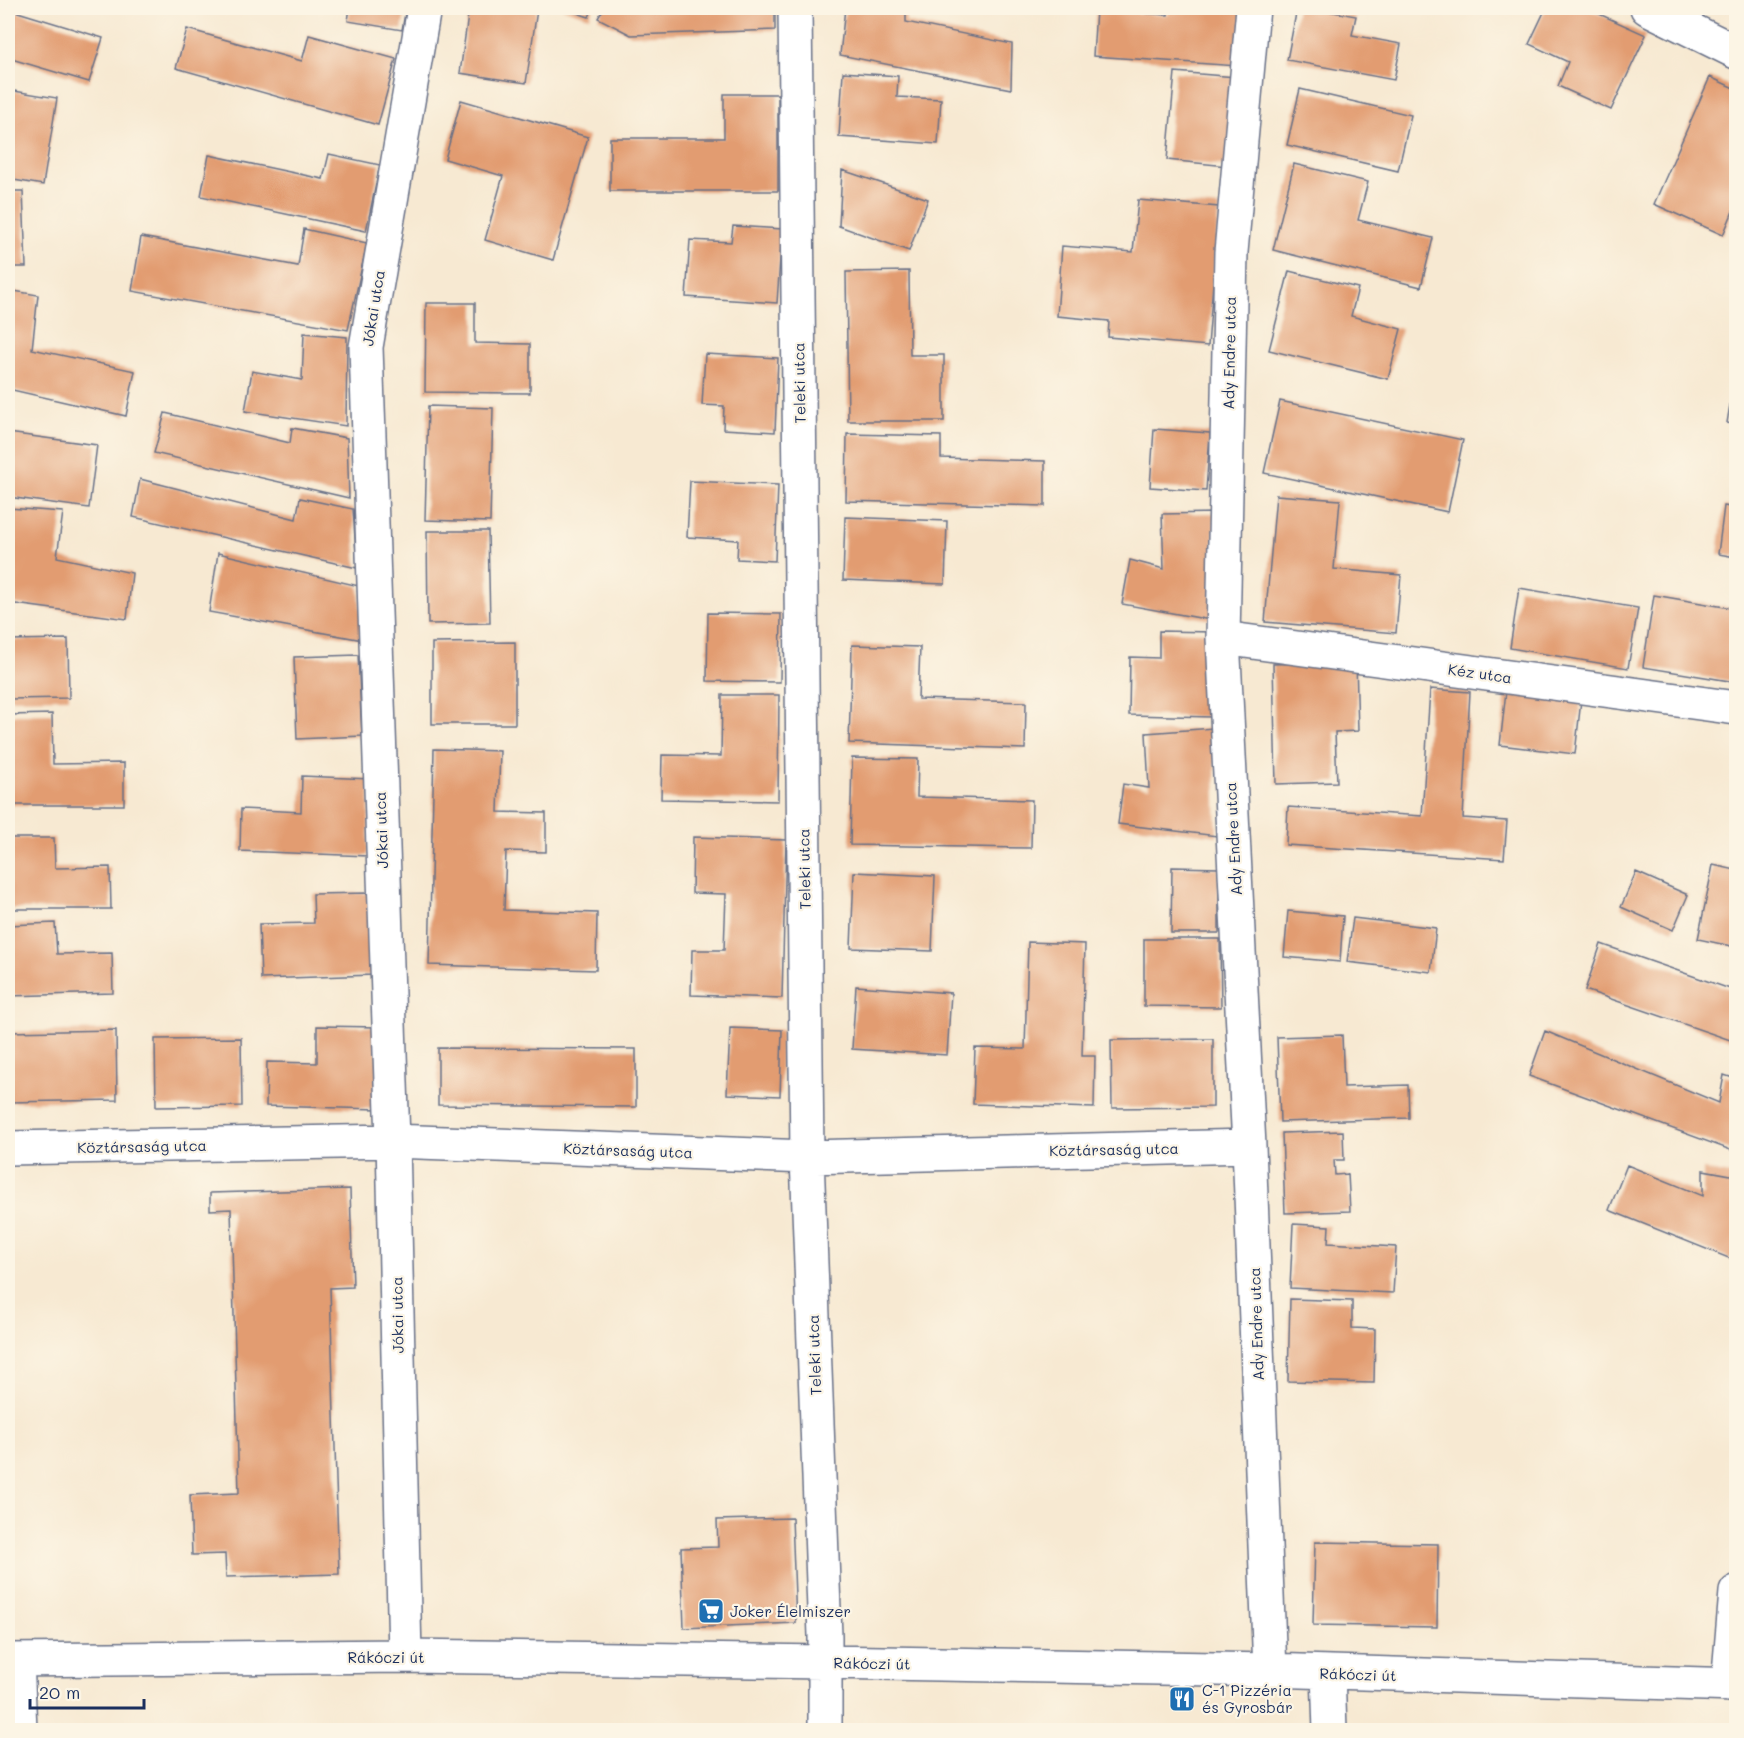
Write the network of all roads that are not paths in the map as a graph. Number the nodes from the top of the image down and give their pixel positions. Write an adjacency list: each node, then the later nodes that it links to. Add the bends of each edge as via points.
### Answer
1 (424, 8): 8 (street, Jókai utca, via 366,347)
2 (795, 8): 11 (street, Teleki utca)
3 (1253, 8): 6 (street, Ady Endre utca, via 1232,252)
4 (1647, 8): 5 (street)
5 (1737, 52)
6 (1223, 638): 7 (street, Kéz utca); 9 (street, Ady Endre utca)
7 (1737, 708)
8 (393, 1141): 10 (street, Köztársaság utca); 11 (street, Köztársaság utca); 13 (street, Jókai utca)
9 (1249, 1146): 11 (street, Köztársaság utca); 16 (street, Ady Endre utca)
10 (8, 1148)
11 (807, 1157): 15 (street, Teleki utca)
12 (1737, 1592): 18 (street)
13 (405, 1656): 14 (street, Rákóczi út); 15 (street, Rákóczi út)
14 (12, 1660): 19 (street)
15 (825, 1662): 16 (street, Rákóczi út); 20 (street, Teleki utca)
16 (1270, 1670): 17 (street, Rákóczi út)
17 (1328, 1673): 18 (street, Rákóczi út); 21 (street)
18 (1732, 1685)
19 (20, 1731)
20 (825, 1731)
21 (1330, 1731)

